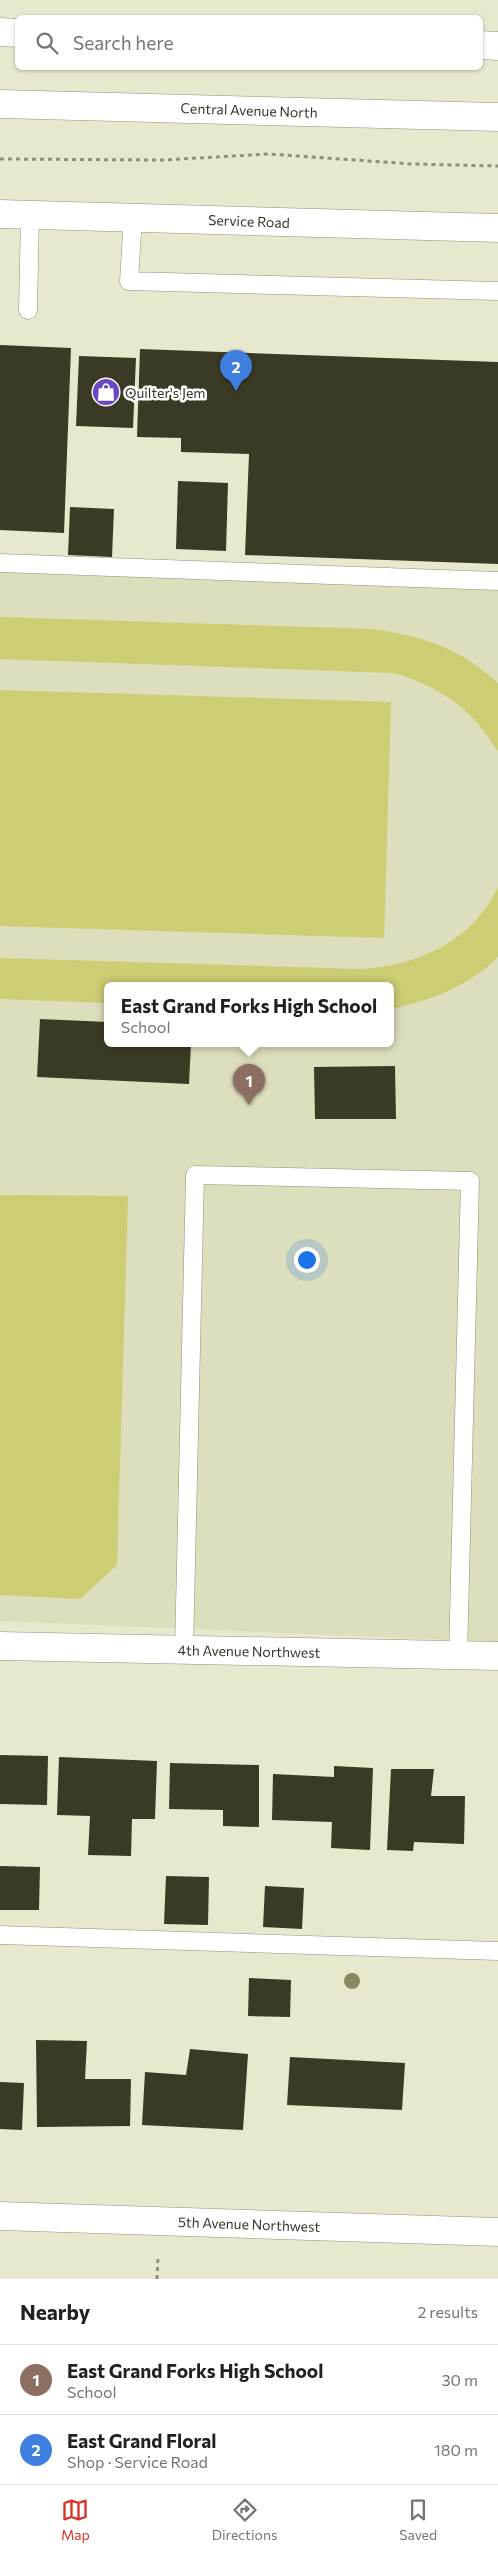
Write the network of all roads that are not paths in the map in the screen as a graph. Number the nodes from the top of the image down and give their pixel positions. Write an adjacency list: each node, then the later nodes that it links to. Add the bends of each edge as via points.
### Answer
1 (0, 32): 2 (street)
2 (15, 33)
3 (483, 45): 4 (street)
4 (498, 46)
5 (0, 104): 6 (street, Central Avenue North)
6 (498, 117)
7 (0, 214): 8 (street, Service Road)
8 (30, 215): 9 (street, Service Road); 12 (lane)
9 (133, 218): 10 (street, Service Road); 11 (lane, via 129,282)
10 (498, 228)
11 (498, 291)
12 (28, 310)
13 (0, 564): 14 (lane)
14 (498, 582)
15 (0, 1646): 16 (street, 4th Avenue Northwest)
16 (184, 1650): 17 (street, 4th Avenue Northwest); 17 (lane, via 195,1175 460,1180 470,1181)
17 (458, 1656): 18 (street, 4th Avenue Northwest)
18 (498, 1656)
19 (0, 1935): 20 (lane)
20 (498, 1951)
21 (0, 2216): 22 (street, 5th Avenue Northwest)
22 (498, 2232)

